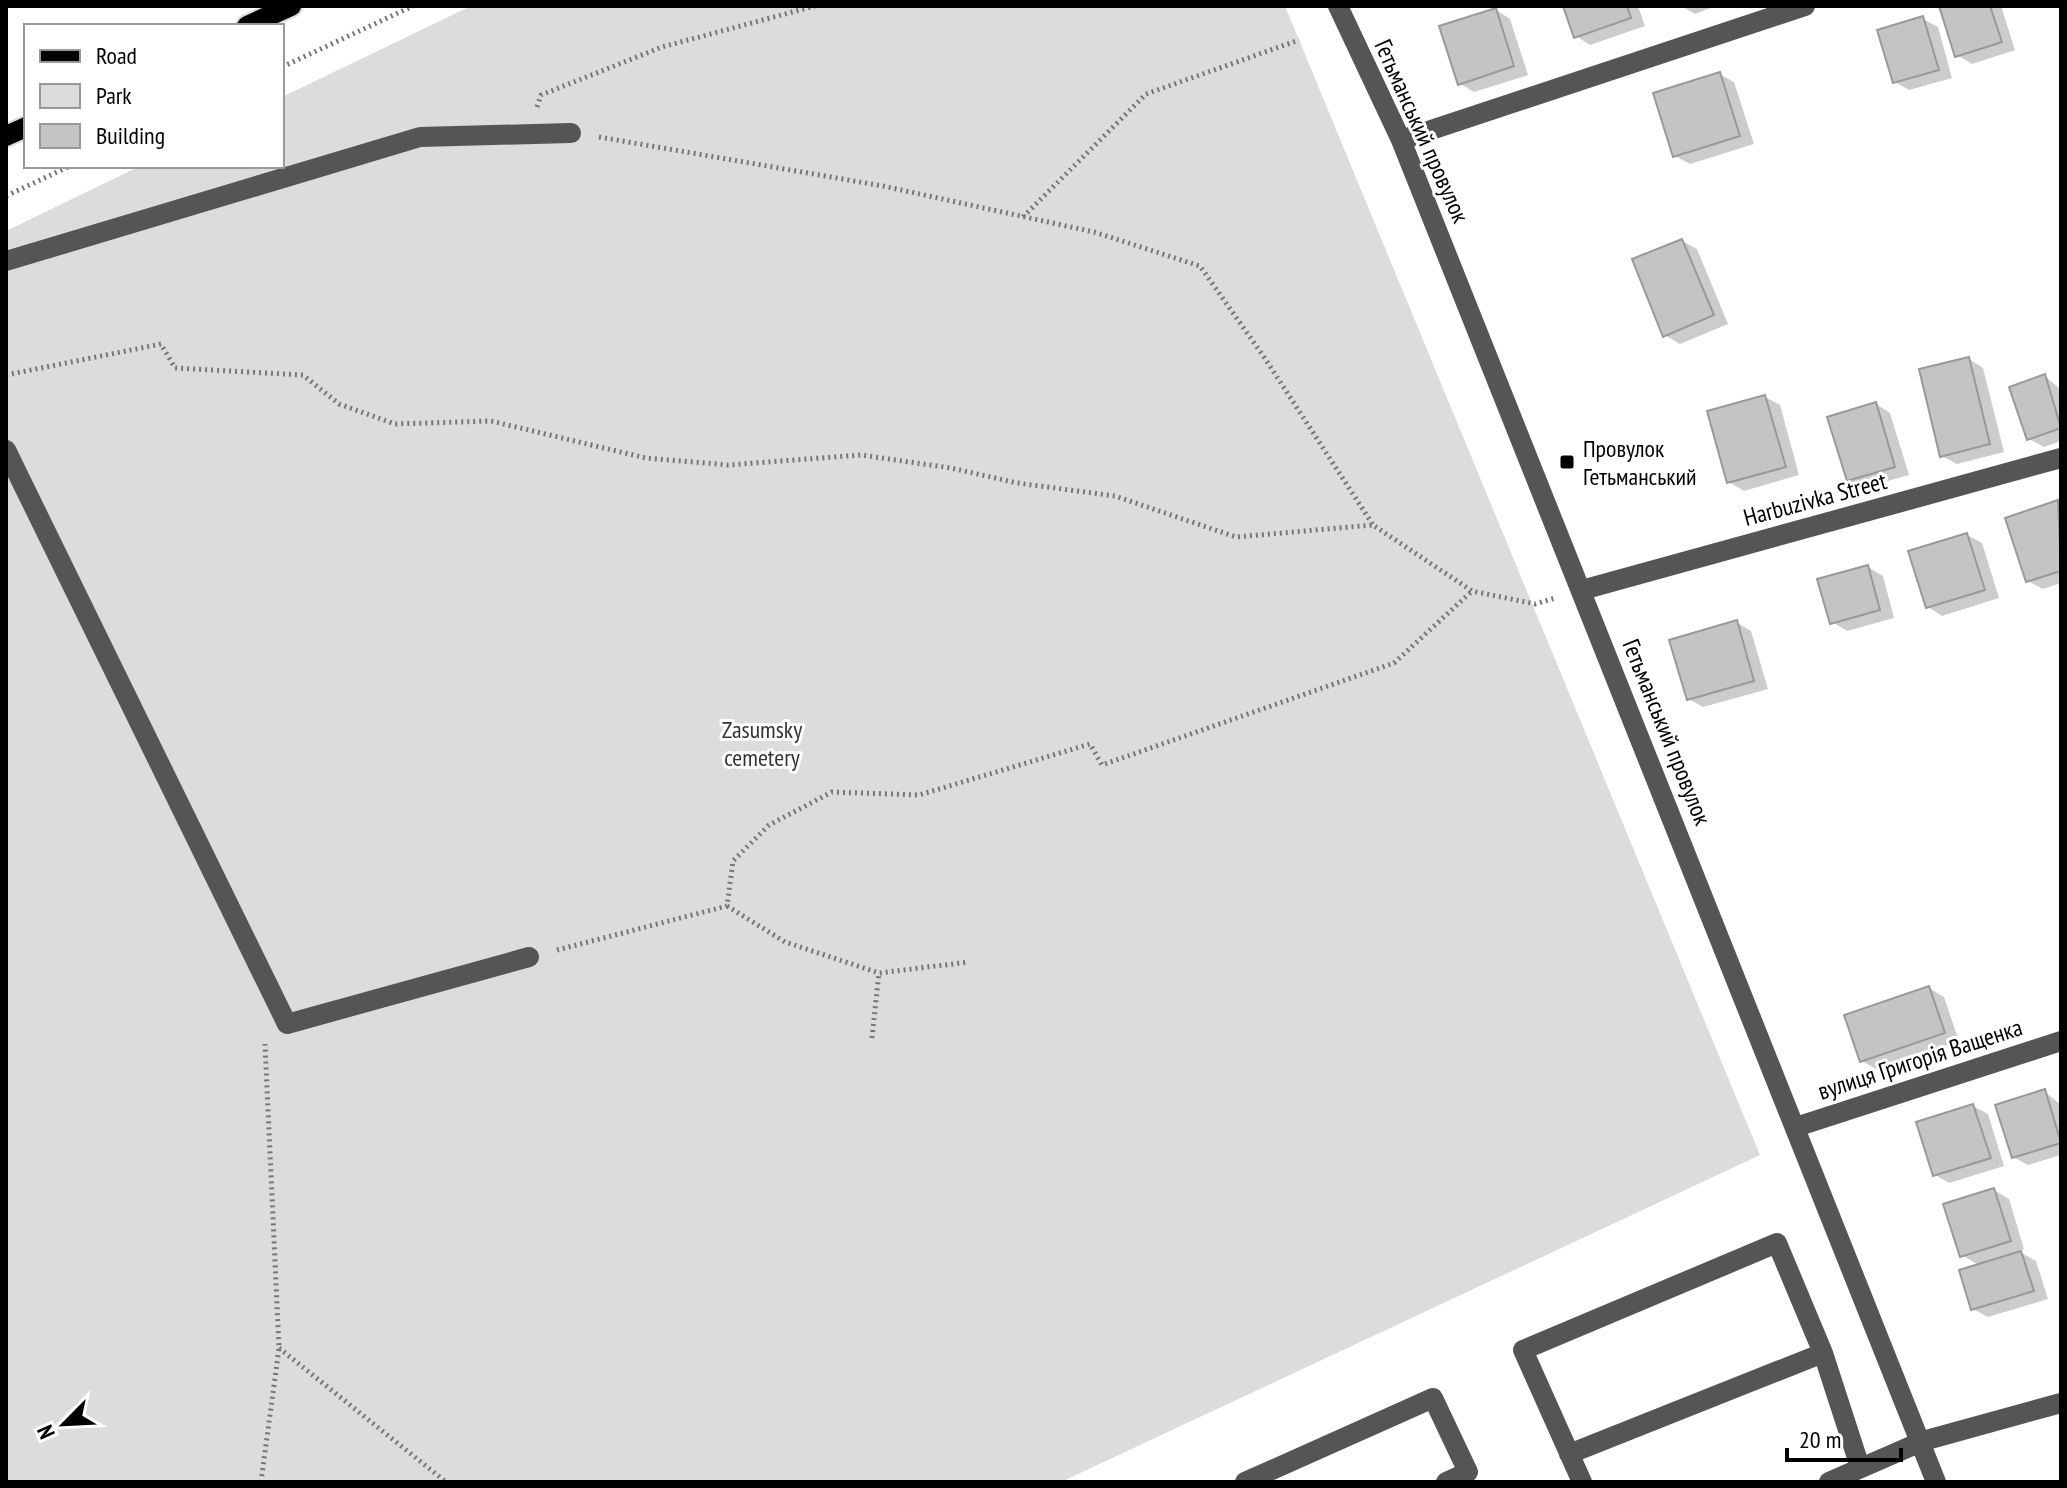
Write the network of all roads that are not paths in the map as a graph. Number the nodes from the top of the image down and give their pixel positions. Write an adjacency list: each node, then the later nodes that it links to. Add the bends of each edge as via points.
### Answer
1 (291, 6): 4 (main road)
2 (1338, 6): 6 (street, Гетьманський провулок)
3 (1805, 6): 6 (street)
4 (251, 24)
5 (571, 133): 7 (street, via 420,137)
6 (1401, 140): 10 (street, Гетьманський провулок)
7 (6, 261)
8 (6, 450): 11 (street, via 287,1024)
9 (2061, 458): 10 (street, Harbuzivka Street)
10 (1582, 590): 13 (street, Гетьманський провулок)
11 (529, 957)
12 (2061, 1041): 13 (street, вулиця Григорія Ващенка)
13 (1796, 1127): 16 (street, Гетьманський провулок)
14 (1823, 1353): 17 (street); 17 (street, via 1777,1243 1523,1350); 18 (street)
15 (2061, 1403): 16 (street)
16 (1923, 1441): 18 (street); 24 (street, Гетьманський провулок)
17 (1569, 1454): 22 (street)
18 (1860, 1467): 23 (street)
19 (1471, 1477): 20 (street, via 1433,1398); 21 (street)
20 (1245, 1482)
21 (1446, 1482)
22 (1582, 1482)
23 (1829, 1482)
24 (1936, 1482)

